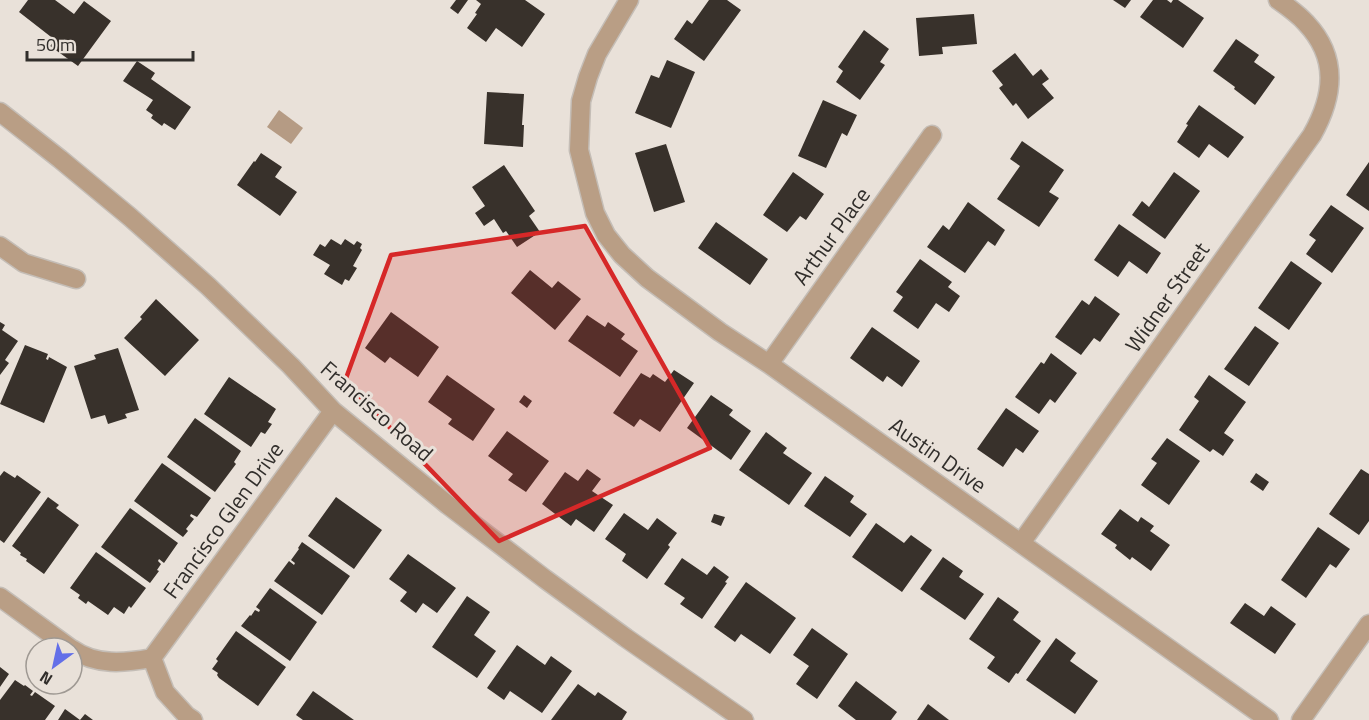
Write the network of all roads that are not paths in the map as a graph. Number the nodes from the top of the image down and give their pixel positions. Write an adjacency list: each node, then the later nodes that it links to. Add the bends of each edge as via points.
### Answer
1 (1278, 0): 9 (street, Widner Street, via 1312,31 1325,53 1330,87 1321,120)
2 (627, 1): 7 (street, Austin Drive, via 597,54 581,101 579,150 596,213 606,235 647,278)
3 (0, 112): 8 (street, Francisco Road, via 208,286)
4 (932, 135): 7 (street, Arthur Place)
5 (0, 246): 6 (street, via 24,264)
6 (76, 279)
7 (769, 364): 9 (street, Austin Drive)
8 (333, 411): 14 (street, Francisco Glen Drive); 16 (street, Francisco Road, via 545,579)
9 (1021, 543): 17 (street, Austin Drive)
10 (0, 597): 12 (street)
11 (1369, 624): 18 (street)
12 (53, 636)
13 (84, 656): 14 (street, via 125,663)
14 (152, 658): 15 (street, via 165,692)
15 (193, 720)
16 (744, 720)
17 (1269, 720)
18 (1301, 720)

